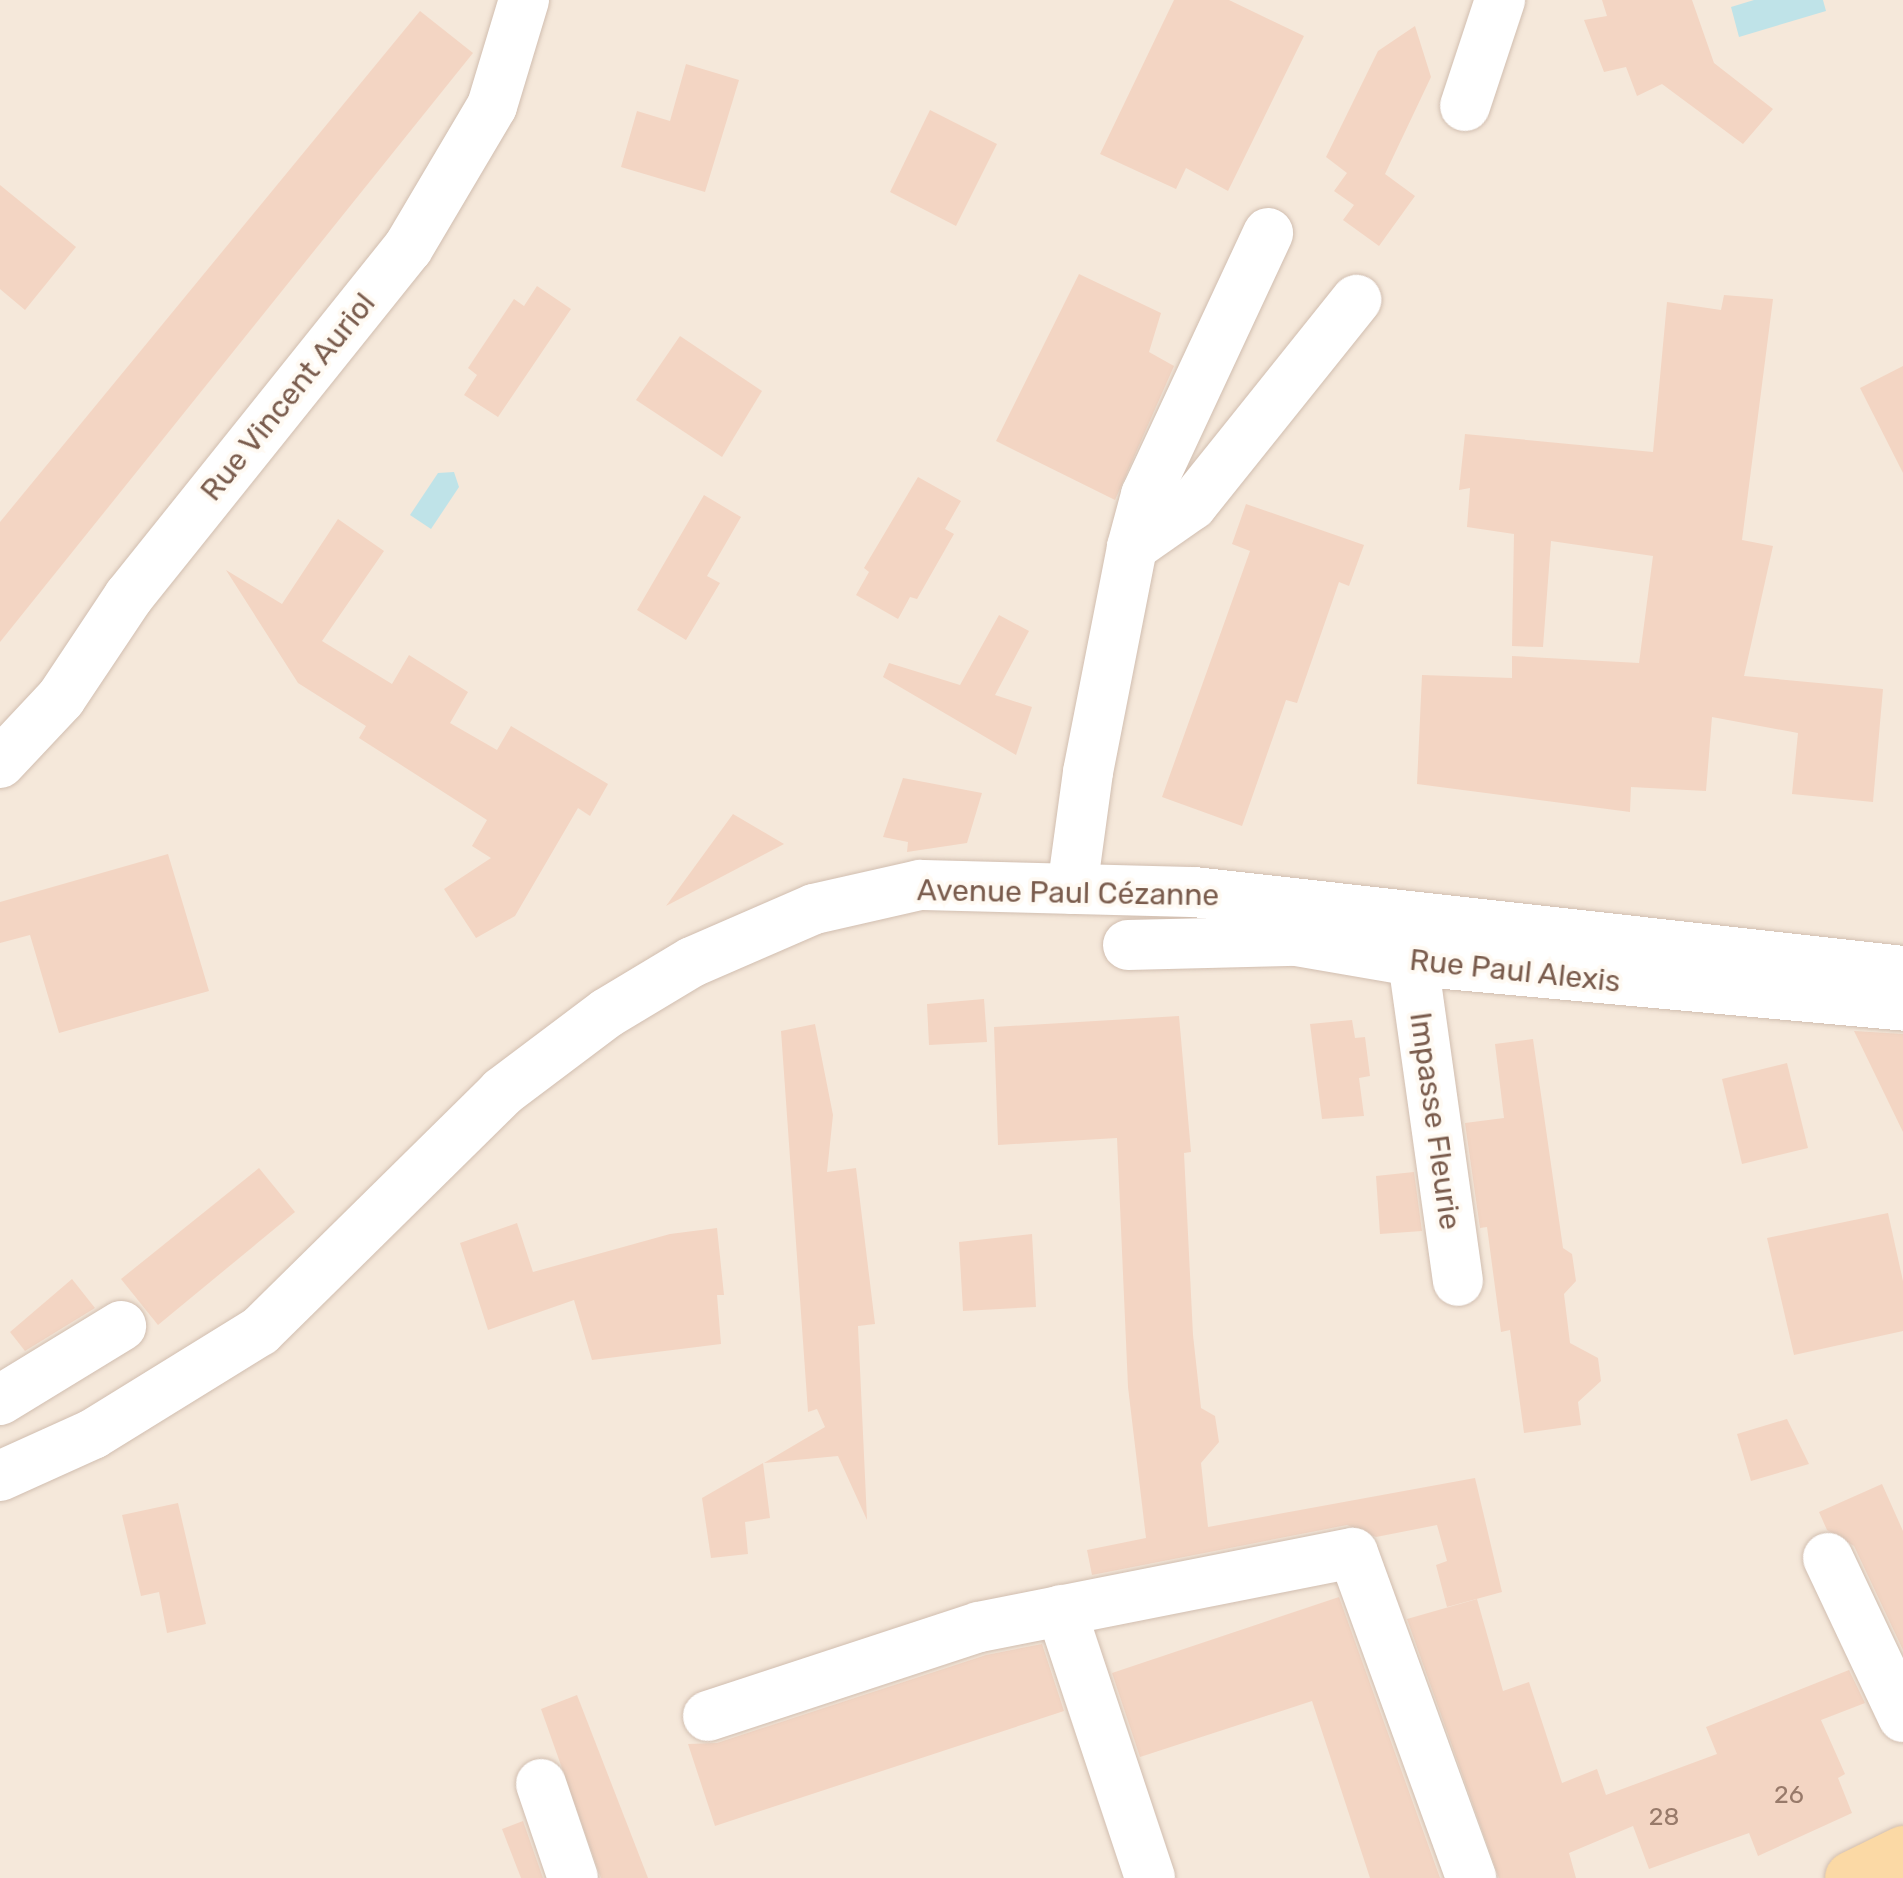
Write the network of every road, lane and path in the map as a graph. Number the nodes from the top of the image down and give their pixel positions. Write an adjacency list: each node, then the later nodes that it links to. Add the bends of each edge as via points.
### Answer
1 (1500, 0): 3 (street)
2 (523, 4): 7 (street, Rue Vincent Auriol, via 492,106 408,248 129,596 60,698)
3 (1465, 106)
4 (1268, 233): 6 (street, via 1146,495)
5 (1356, 300): 6 (street, via 1192,505)
6 (1132, 547): 8 (street)
7 (0, 763)
8 (1072, 889): 11 (street, Avenue Paul Cézanne, via 1194,892); 16 (street, Avenue Paul Cézanne, via 920,885 814,908 692,962 607,1013 502,1092 260,1331 93,1434)
9 (1128, 945): 10 (street, Rue Paul Alexis, via 1297,940)
10 (1413, 961): 12 (street, Rue Paul Alexis); 13 (street, Impasse Fleurie)
11 (1903, 972)
12 (1903, 1006)
13 (1458, 1281)
14 (121, 1326): 15 (street)
15 (0, 1400)
16 (0, 1476)
17 (1828, 1558): 20 (street)
18 (1061, 1610): 19 (street, via 979,1626); 24 (street); 25 (street, via 1352,1553)
19 (708, 1716)
20 (1903, 1717)
21 (542, 1784): 23 (street)
22 (1903, 1854): 26 (main road)
23 (574, 1878)
24 (1150, 1878)
25 (1472, 1878)
26 (1852, 1878)

